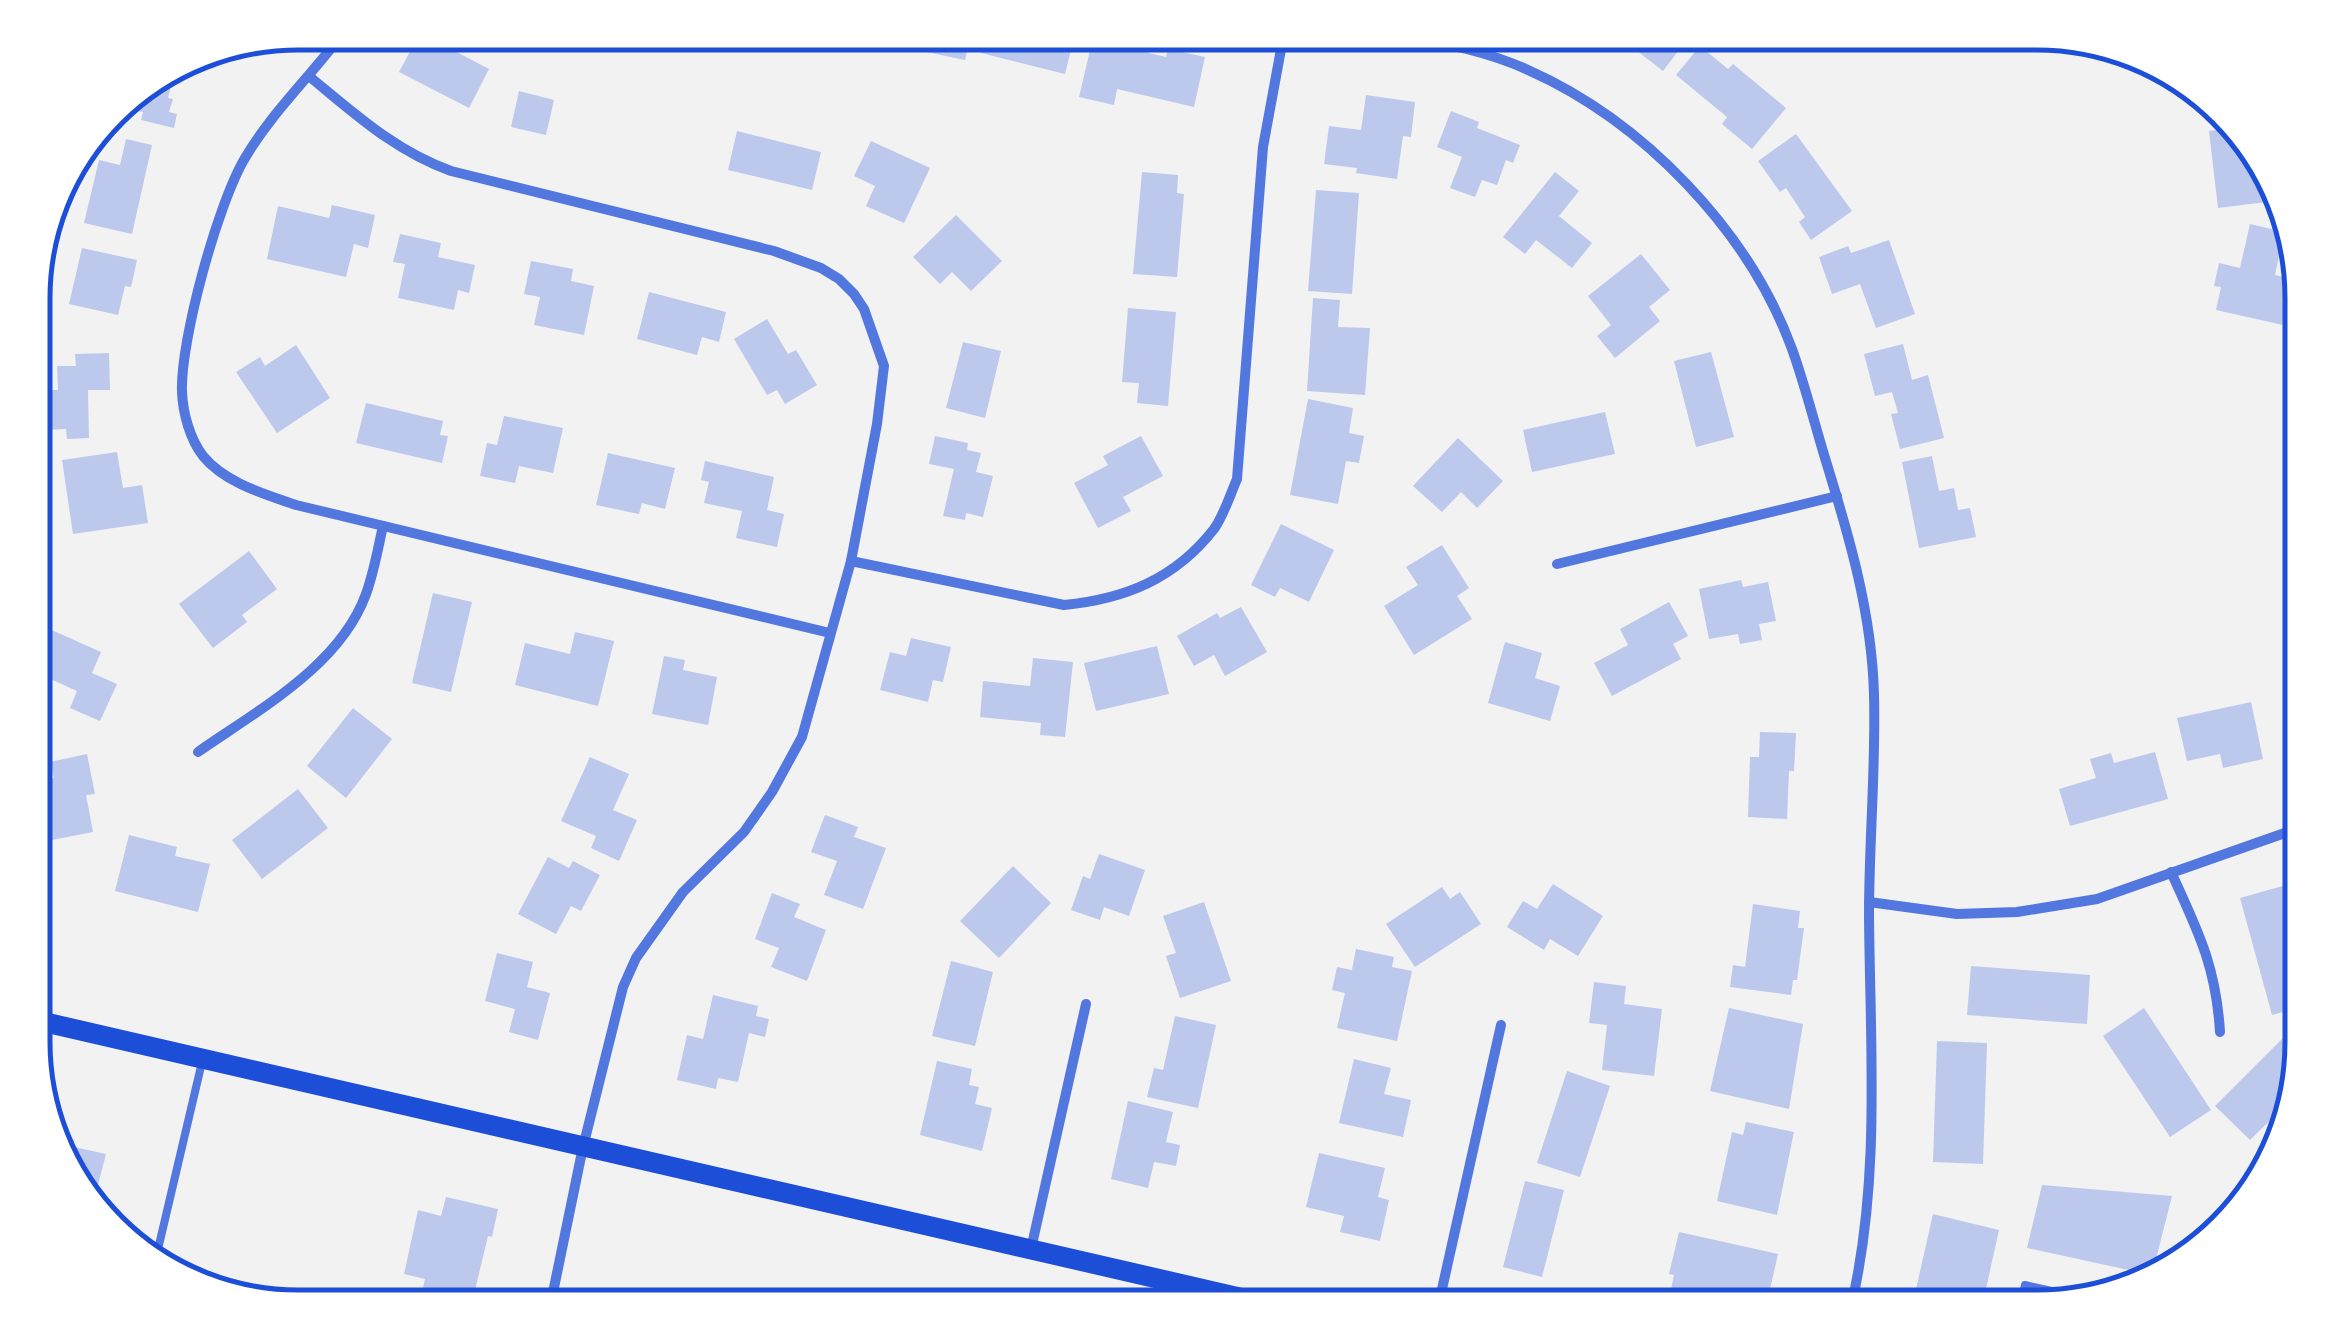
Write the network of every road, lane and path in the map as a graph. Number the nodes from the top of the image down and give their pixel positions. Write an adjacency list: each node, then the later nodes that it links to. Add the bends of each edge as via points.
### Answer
1 (1281, 50): 7 (street, via 1263,148 1237,479 1216,527 1177,566 1135,592 1097,602 1064,605)
2 (1470, 50): 5 (street, via 1526,68 1606,112 1718,218 1792,348)
3 (329, 51): 4 (street)
4 (310, 77): 6 (street, via 273,115 220,213 186,348 182,394 192,439 224,475 296,505); 7 (street, via 416,158 774,251 839,278 864,310 884,366)
5 (1837, 496): 8 (street); 13 (street, via 1868,625 1874,694)
6 (383, 526): 9 (street); 10 (street, via 366,594 344,633 297,681)
7 (851, 561): 9 (street)
8 (1558, 564)
9 (830, 633): 19 (street, via 802,737 772,792 744,832 683,892 636,958)
10 (198, 752)
11 (2284, 833): 12 (street)
12 (2171, 872): 13 (street, via 2097,899 2017,912 1957,914); 17 (street, via 2208,954)
13 (1870, 902): 24 (street, via 1868,1213)
14 (1086, 1004): 21 (street)
15 (50, 1024): 18 (main road)
16 (1501, 1025): 23 (street)
17 (2220, 1032)
18 (203, 1060): 19 (main road); 20 (lane)
19 (583, 1147): 21 (main road); 25 (street)
20 (159, 1247)
21 (1031, 1250): 22 (main road)
22 (1204, 1289)
23 (1442, 1289)
24 (1854, 1289)
25 (554, 1290)

